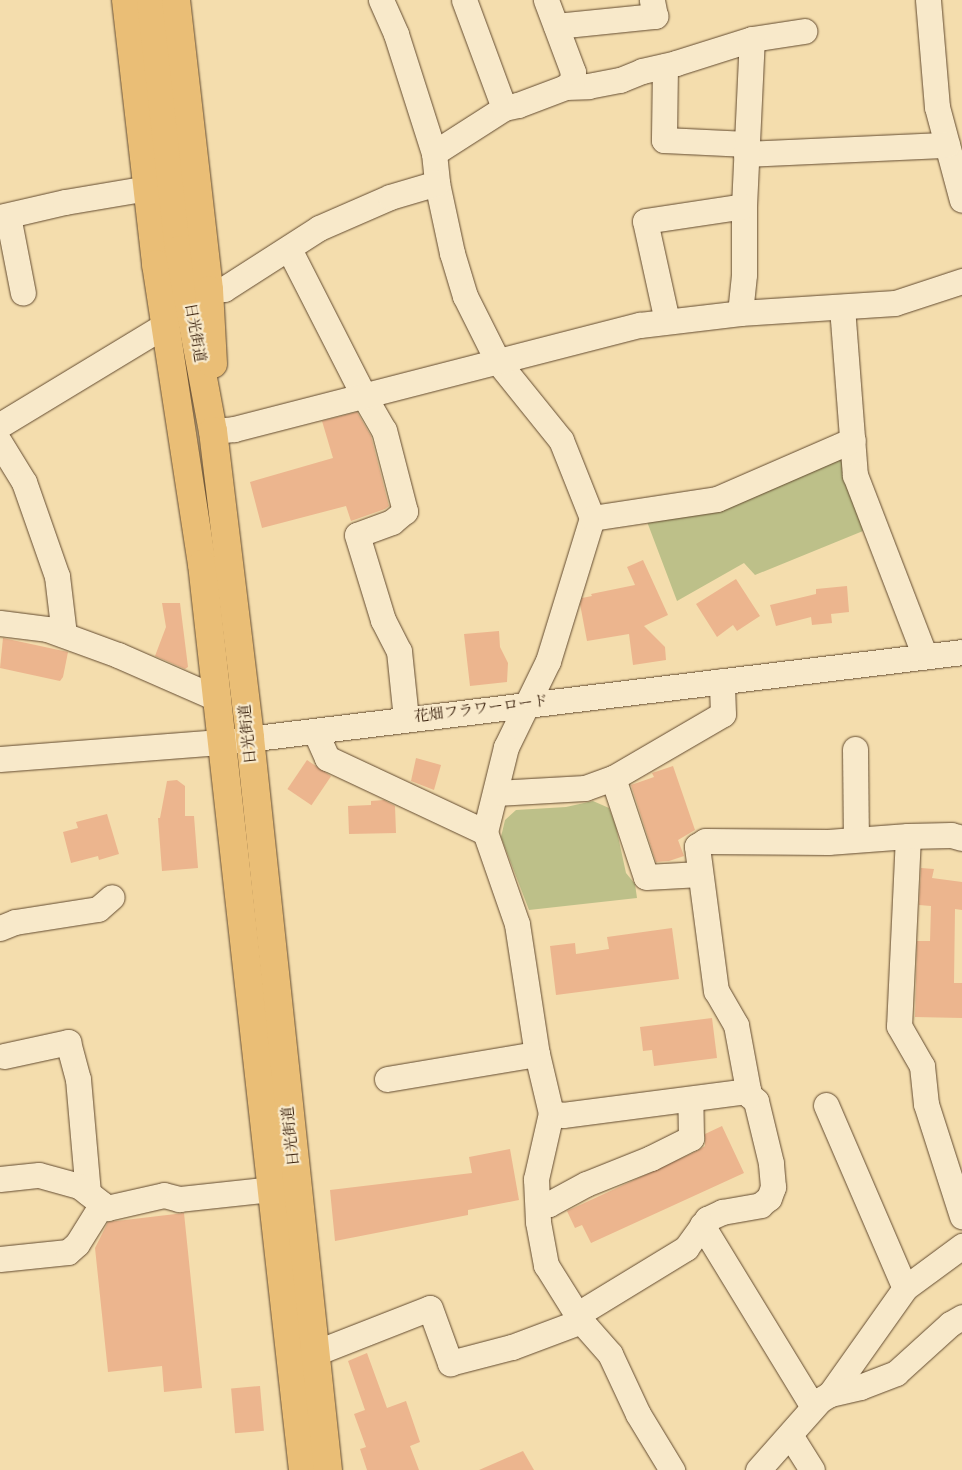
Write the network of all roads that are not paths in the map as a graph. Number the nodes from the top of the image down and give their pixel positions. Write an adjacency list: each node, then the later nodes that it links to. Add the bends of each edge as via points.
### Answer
1 (126, 0): 19 (highway, 日光街道)
2 (151, 0): 34 (highway, 日光街道, via 180,250)
3 (176, 0): 25 (highway)
4 (381, 0): 17 (street, via 396,34)
5 (464, 0): 14 (street)
6 (546, 0): 9 (street)
7 (652, 0): 9 (street, via 655,16)
8 (928, 0): 15 (street, via 937,107)
9 (556, 26): 13 (street, via 573,72 571,85)
10 (804, 31): 11 (street)
11 (752, 39): 12 (street); 16 (street)
12 (653, 68): 13 (street, via 620,80); 16 (street, via 664,140)
13 (565, 87): 14 (street)
14 (504, 108): 17 (street)
15 (947, 145): 16 (street); 20 (street)
16 (747, 149): 21 (street)
17 (434, 152): 18 (street)
18 (437, 183): 23 (street, via 406,190 362,208 319,228); 31 (street, via 465,296)
19 (148, 188): 22 (street, via 65,202); 30 (highway, 日光街道)
20 (962, 200)
21 (744, 206): 28 (street, via 744,274); 29 (street, via 645,222)
22 (4, 217): 26 (street)
23 (289, 249): 25 (street, via 224,289); 32 (street)
24 (962, 281): 27 (street, via 895,303)
25 (209, 290): 34 (highway, via 213,337)
26 (23, 293)
27 (842, 307): 28 (street); 35 (street)
28 (740, 312): 29 (street)
29 (667, 321): 31 (street)
30 (165, 325): 33 (street); 43 (highway, 日光街道, via 202,564)
31 (498, 362): 32 (street); 37 (street, via 561,440)
32 (364, 396): 34 (street, via 234,430); 45 (street, via 384,430 404,511 392,522 357,535 383,620 398,652)
33 (0, 425)
34 (213, 431): 47 (highway, 日光街道)
35 (853, 440): 37 (street, via 717,499); 41 (street, via 856,475)
36 (0, 443): 39 (street, via 24,482 56,576)
37 (592, 518): 44 (street, via 548,661)
38 (0, 623): 39 (street, via 47,628)
39 (64, 635): 43 (street)
40 (962, 652): 41 (street, 花畑フラワーロード)
41 (925, 656): 42 (street, 花畑フラワーロード)
42 (722, 681): 44 (street, 花畑フラワーロード); 51 (street, via 723,714)
43 (218, 699): 48 (highway, 日光街道)
44 (529, 704): 45 (street, 花畑フラワーロード); 52 (street, via 506,747)
45 (406, 719): 46 (street, 花畑フラワーロード)
46 (315, 731): 47 (street, 花畑フラワーロード); 53 (street, via 327,758)
47 (250, 738): 48 (street, 花畑フラワーロード); 78 (highway, 日光街道)
48 (223, 742): 50 (street, 花畑フラワーロード); 68 (highway, 日光街道)
49 (855, 749): 56 (street)
50 (0, 759)
51 (613, 778): 52 (street, via 584,788); 57 (street, via 646,877)
52 (496, 793): 53 (street)
53 (484, 832): 60 (street, via 517,924)
54 (908, 836): 55 (street, via 951,835); 56 (street); 71 (street, via 899,1026 922,1066 926,1104)
55 (962, 838)
56 (856, 839): 57 (street, via 828,842 705,841 697,846)
57 (700, 874): 63 (street, via 716,991 736,1026)
58 (112, 897): 59 (street, via 98,909 14,922)
59 (0, 928)
60 (537, 1054): 62 (street); 66 (street)
61 (4, 1056): 69 (street, via 68,1042 78,1079)
62 (387, 1079)
63 (748, 1091): 64 (street); 72 (street, via 756,1101 773,1187 769,1198 760,1205 722,1212)
64 (690, 1099): 66 (street); 70 (street, via 691,1138 586,1184 549,1204)
65 (826, 1105): 75 (street)
66 (551, 1114): 70 (street, via 536,1179)
67 (0, 1179): 69 (street, via 39,1175 79,1186)
68 (272, 1189): 69 (street, via 179,1199 164,1195 108,1208); 81 (highway, 日光街道)
69 (95, 1198): 74 (street, via 77,1244 68,1252)
70 (538, 1206): 76 (street, via 546,1265)
71 (962, 1216)
72 (702, 1225): 76 (street, via 686,1248); 79 (street)
73 (962, 1246): 75 (street)
74 (0, 1259)
75 (905, 1288): 79 (street)
76 (579, 1317): 78 (street, via 512,1347 450,1363 430,1308); 83 (street, via 610,1354 638,1414)
77 (962, 1317): 79 (street, via 896,1373)
78 (315, 1353): 82 (highway, 日光街道)
79 (822, 1401): 80 (street)
80 (790, 1434): 84 (street); 85 (street)
81 (303, 1470)
82 (328, 1470)
83 (672, 1470)
84 (758, 1470)
85 (812, 1470)

